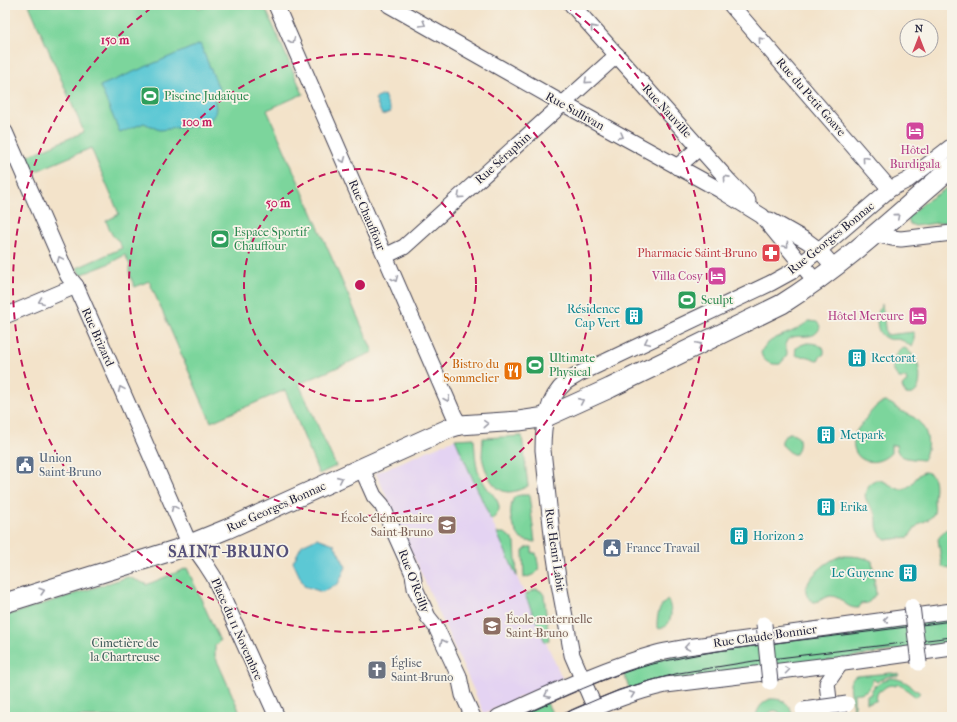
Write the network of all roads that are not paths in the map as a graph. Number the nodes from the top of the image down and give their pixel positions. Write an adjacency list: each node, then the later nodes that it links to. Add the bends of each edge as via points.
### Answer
1 (276, 5): 17 (street, Rue Chauffour, one-way to 17)
2 (389, 5): 6 (street, Rue Sullivan, one-way to 6)
3 (572, 5): 5 (street, Rue Nauville, one-way to 3)
4 (731, 5): 12 (street, Rue du Petit Goave, one-way to 4)
5 (616, 55): 6 (street, Rue Séraphin, one-way to 6); 9 (street, Rue Nauville)
6 (562, 103): 10 (street, Rue Sullivan, one-way to 10); 17 (street, Rue Séraphin, one-way to 17, via 404,247)
7 (5, 132): 21 (street, Rue Brizard, one-way to 7, via 68,276)
8 (952, 146): 12 (street, Rue Georges Bonnac, via 908,180)
9 (699, 148): 10 (street); 13 (street, Rue Nauville, one-way to 9)
10 (677, 167): 13 (street, Rue Sullivan)
11 (952, 167): 15 (main road, Rue Georges Bonnac, one-way to 11)
12 (890, 189): 16 (street, Rue Georges Bonnac)
13 (762, 216): 16 (street, Rue Sullivan, via 807,240); 18 (street, Rue Sullivan, one-way to 18)
14 (952, 233): 15 (street, via 901,239)
15 (876, 234): 19 (main road, Rue Georges Bonnac)
16 (819, 250): 18 (street, Rue Georges Bonnac); 19 (street, Rue Sullivan)
17 (385, 256): 24 (street, Rue Chauffour, one-way to 24)
18 (802, 264): 20 (street, Rue Sullivan); 23 (street, Rue Georges Bonnac, one-way to 23, via 771,283 579,374 566,382 557,392)
19 (834, 268): 20 (main road, Rue Georges Bonnac)
20 (816, 282): 23 (main road, Rue Georges Bonnac, one-way to 20, via 782,304)
21 (76, 286): 22 (street, one-way to 22); 26 (street, Rue Brizard, one-way to 21)
22 (5, 316)
23 (546, 417): 24 (main road, Rue Georges Bonnac, one-way to 23); 35 (street, Rue Henri Labit, via 542,450 554,551 572,656)
24 (460, 425): 25 (main road, Rue Georges Bonnac)
25 (362, 468): 26 (main road, Rue Georges Bonnac, one-way to 25); 42 (street, Rue O'Reilly, one-way to 25, via 463,695 459,676 436,627 428,618 415,588 413,574)
26 (191, 543): 27 (main road, Rue Georges Bonnac, one-way to 26); 41 (street, Place du 11 Novembre, via 206,563 221,592)
27 (5, 603)
28 (912, 606): 33 (street, bridge)
29 (952, 611): 35 (street, Rue Claude Bonnier, one-way to 35, via 687,647 658,653)
30 (764, 624): 36 (street, bridge)
31 (952, 648): 32 (street)
32 (840, 663): 34 (street); 37 (street)
33 (919, 663)
34 (809, 667): 37 (street); 39 (street, one-way to 34, via 666,684)
35 (583, 680): 39 (street, Rue Henri Labit); 43 (street, Rue Claude Bonnier, one-way to 43)
36 (770, 682)
37 (827, 683): 45 (street)
38 (847, 704): 40 (street, bridge)
39 (595, 708): 44 (street)
40 (803, 710)
41 (277, 717)
42 (473, 717)
43 (498, 717)
44 (575, 717)
45 (832, 717)

